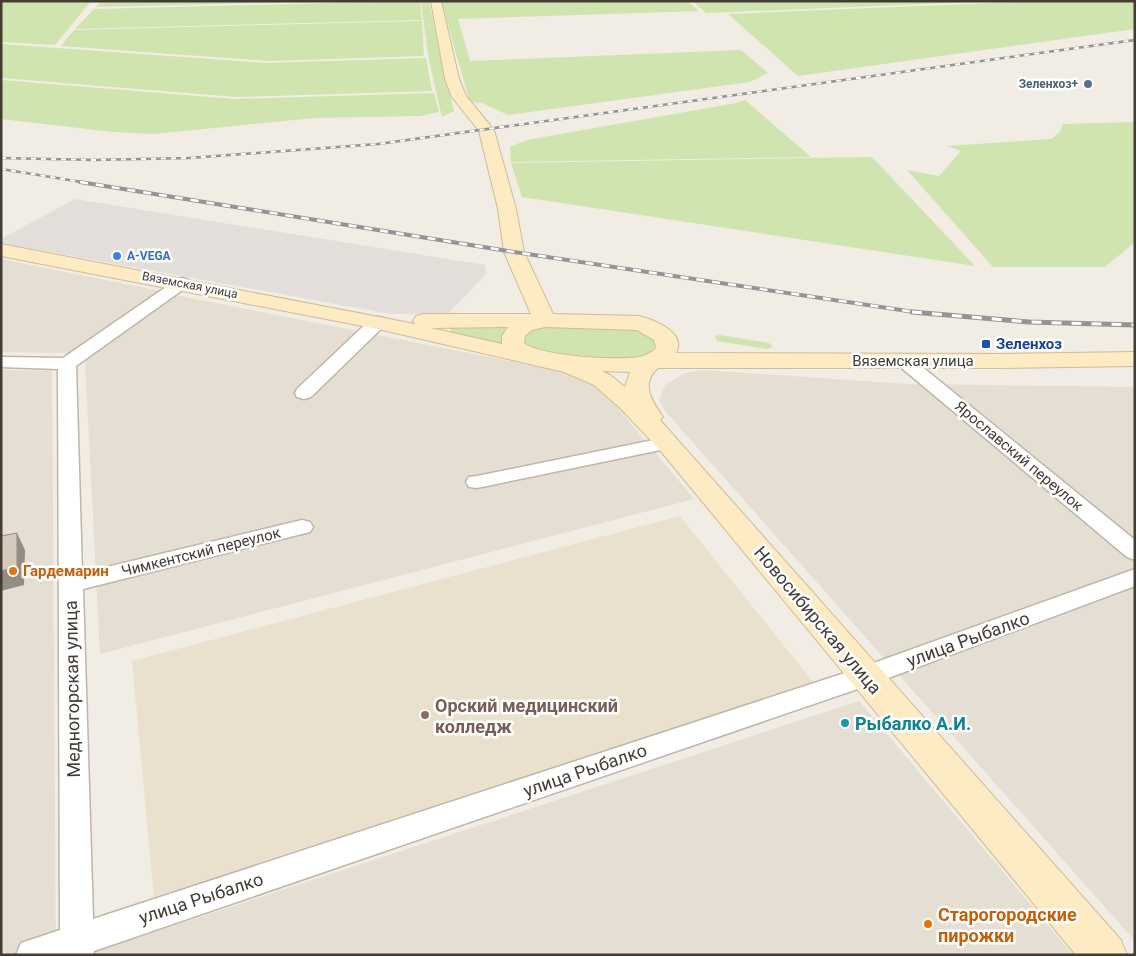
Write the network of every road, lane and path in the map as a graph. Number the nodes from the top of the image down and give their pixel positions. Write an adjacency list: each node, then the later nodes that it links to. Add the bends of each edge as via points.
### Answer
1 (436, 1): 4 (main road, via 452,79 459,96 486,130 514,252)
2 (1, 250): 3 (main road, Вяземская улица)
3 (182, 283): 5 (main road, Вяземская улица); 13 (street)
4 (545, 320): 5 (main road); 6 (main road, via 625,321); 7 (main road, via 525,325 516,330 512,338 518,350)
5 (378, 322): 7 (main road); 14 (street)
6 (652, 327): 9 (main road, via 726,349); 10 (main road, via 663,334 668,345 664,354)
7 (534, 358): 10 (main road, via 621,366); 15 (main road, via 583,370 602,380)
8 (1135, 359): 11 (main road, Вяземская улица)
9 (811, 360): 10 (main road); 11 (main road, Вяземская улица)
10 (652, 361): 15 (main road, via 639,376 637,394)
11 (904, 361): 18 (street, Ярославский переулок)
12 (1, 362): 13 (street)
13 (67, 364): 20 (street, Медногорская улица)
14 (304, 392)
15 (668, 443): 16 (street); 21 (main road, Новосибирская улица)
16 (477, 482)
17 (302, 527): 20 (street, Чимкентский переулок)
18 (1135, 552)
19 (1135, 577): 21 (street, улица Рыбалко)
20 (70, 584): 22 (street, Медногорская улица)
21 (866, 676): 22 (street, улица Рыбалко); 24 (main road, Новосибирская улица)
22 (76, 947): 23 (street, улица Рыбалко)
23 (32, 955)
24 (1105, 955)

